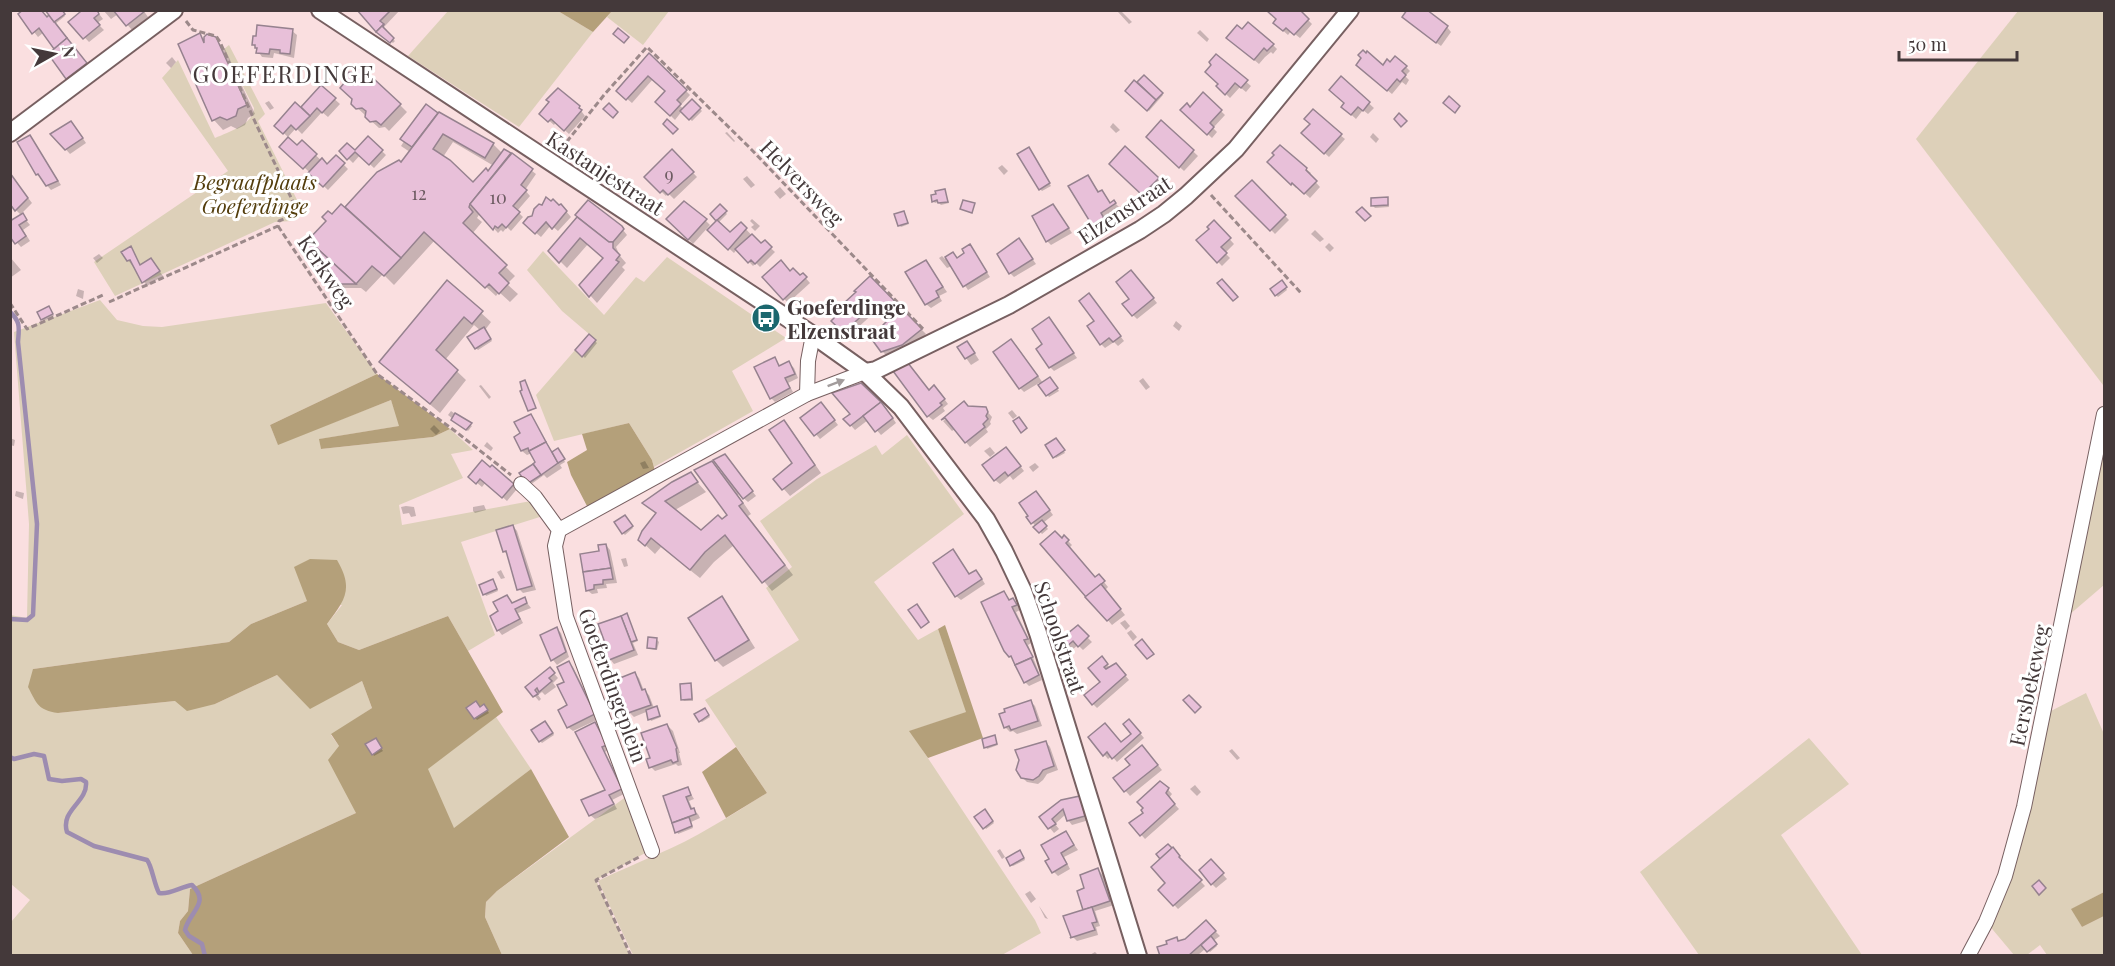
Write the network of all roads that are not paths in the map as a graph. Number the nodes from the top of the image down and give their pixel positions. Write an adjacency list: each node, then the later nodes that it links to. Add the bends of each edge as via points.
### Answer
1 (320, 10): 5 (street, Kastanjestraat)
2 (1350, 10): 6 (street, Elzenstraat, via 1236,149 1172,208 1009,305)
3 (179, 14): 4 (street)
4 (10, 133)
5 (813, 335): 6 (street, Kastanjestraat); 7 (street)
6 (866, 372): 7 (street, one-way to 6); 12 (street, Schoolstraat, via 901,407 986,519 1023,591)
7 (807, 394): 10 (street)
8 (2104, 414): 13 (street, Eersbekeweg, via 2024,807 2005,876)
9 (521, 484): 10 (street)
10 (559, 530): 11 (street, Goeferdingeplein, via 555,546 566,617)
11 (652, 851)
12 (1138, 956)
13 (1968, 956)

